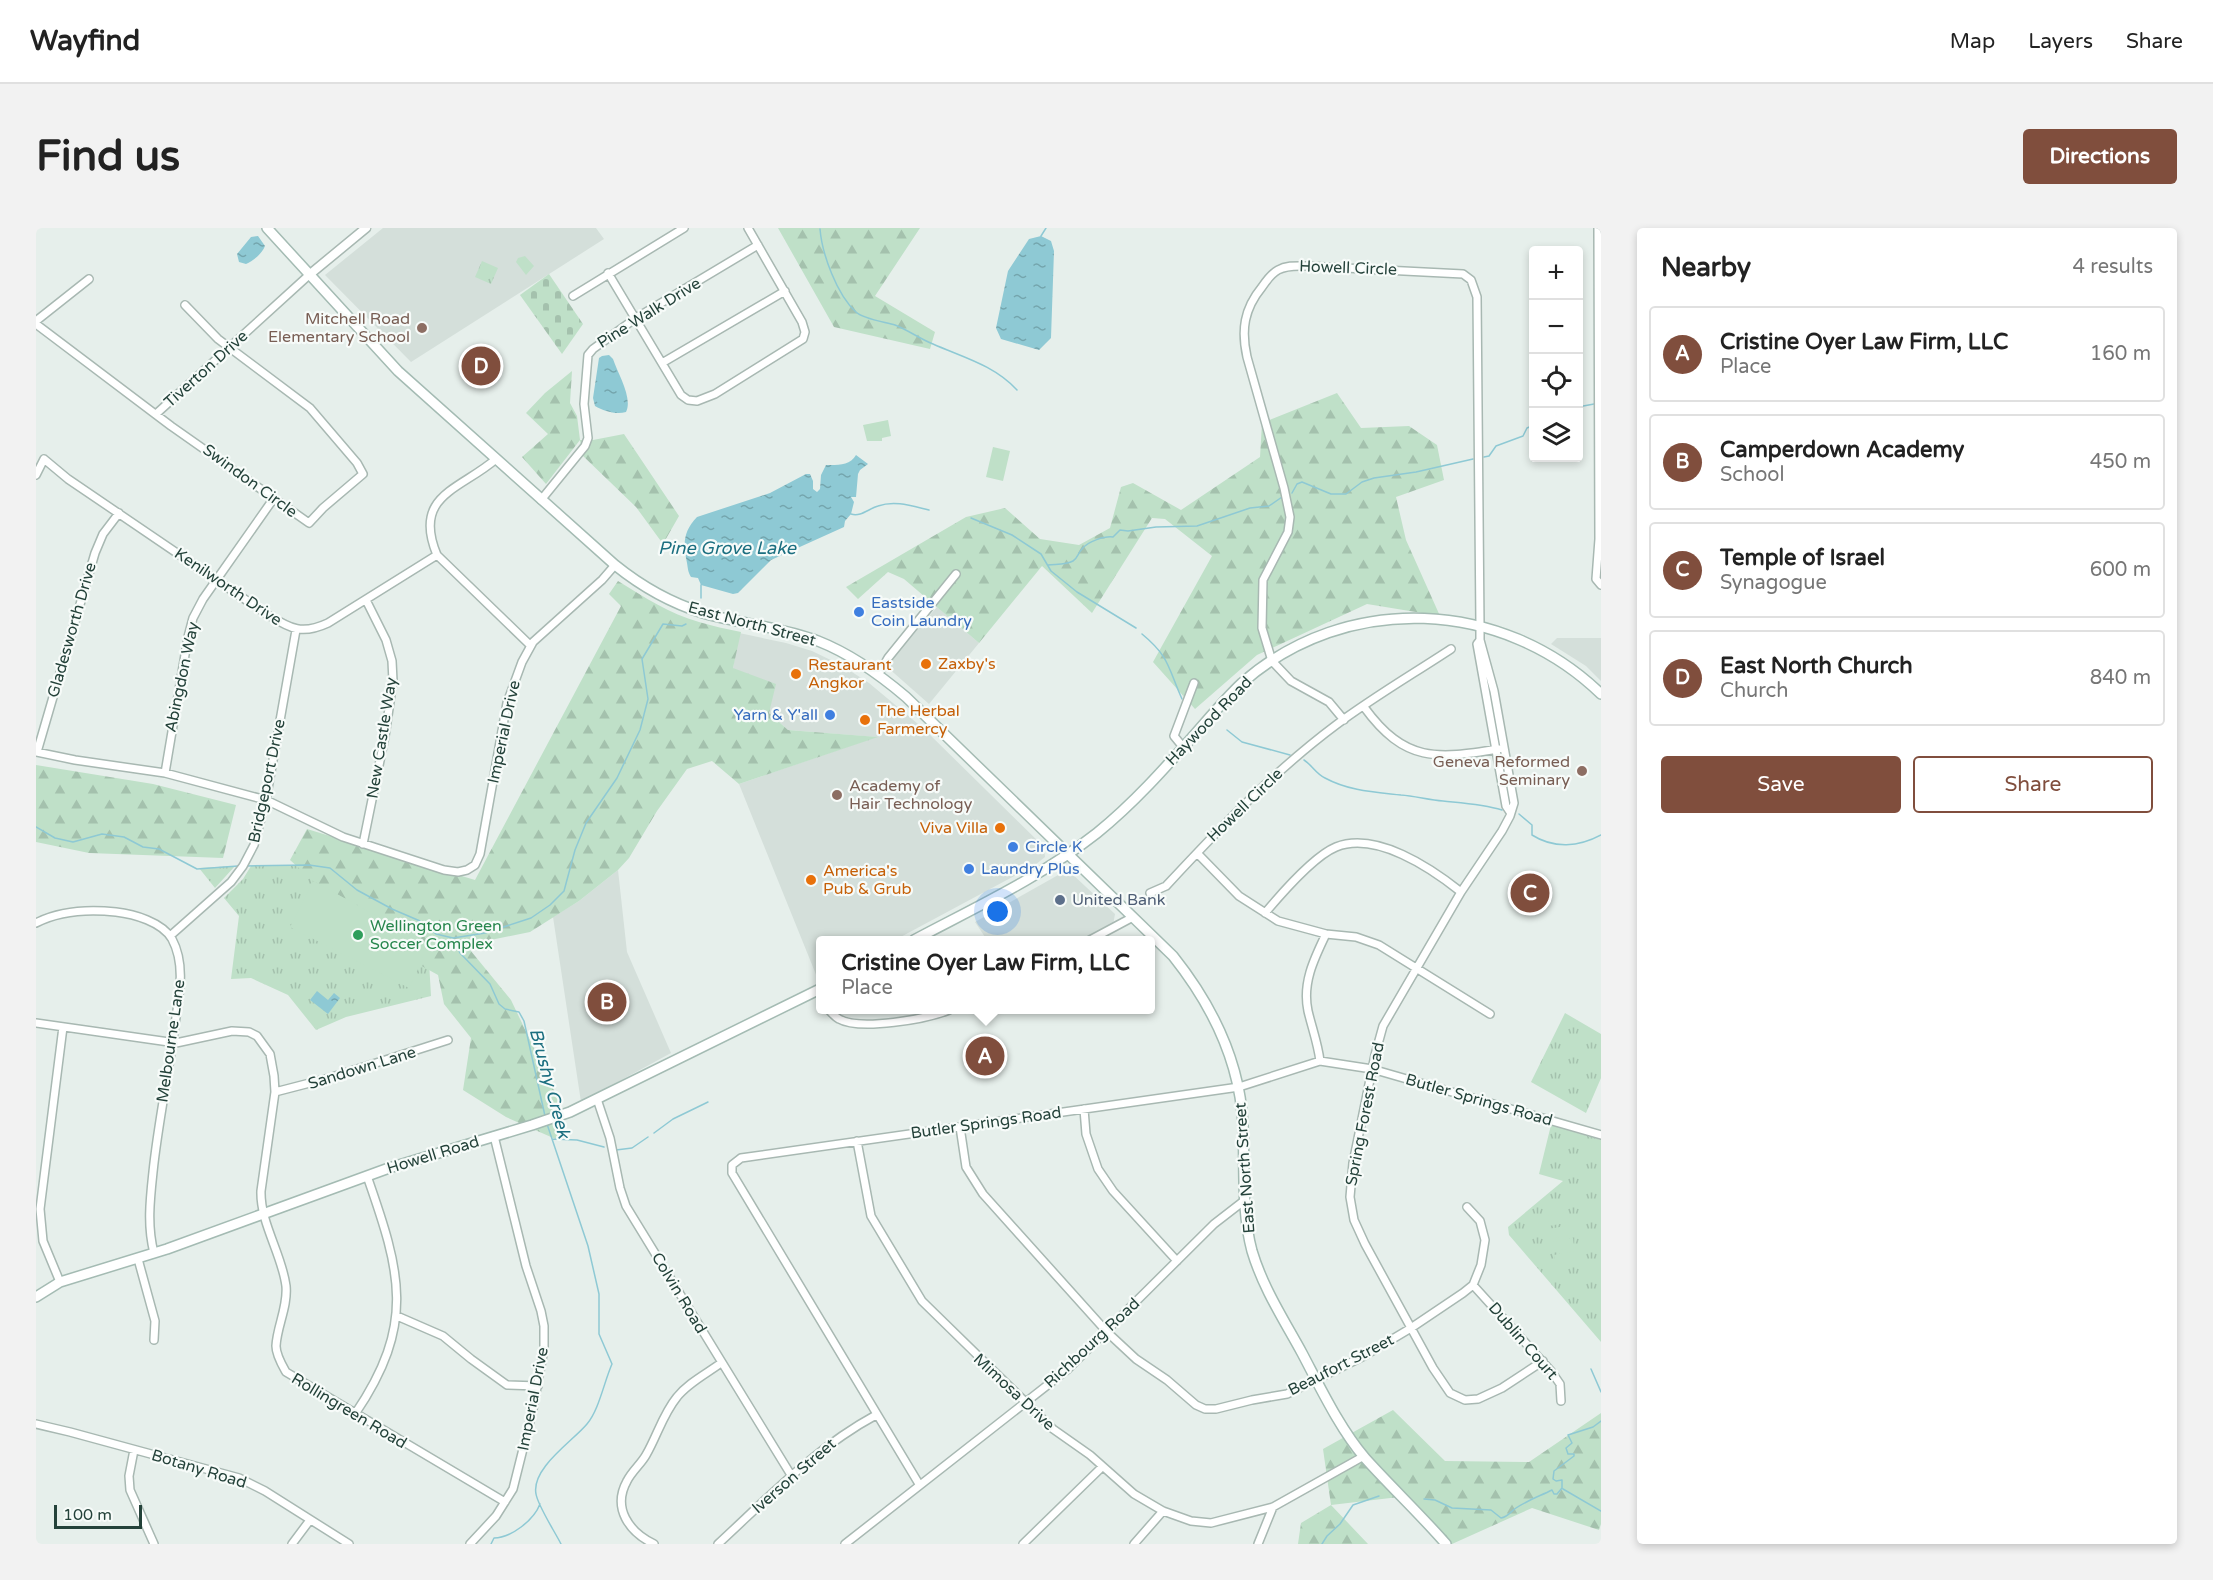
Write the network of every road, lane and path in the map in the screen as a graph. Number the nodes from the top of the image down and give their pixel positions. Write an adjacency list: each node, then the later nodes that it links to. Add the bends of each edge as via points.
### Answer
1 (267, 228): 8 (main road, East North Street)
2 (366, 228): 8 (street)
3 (684, 228): 7 (street)
4 (748, 228): 6 (street)
5 (1598, 228): 10 (street)
6 (758, 245): 11 (street); 14 (street, Pine Walk Drive)
7 (608, 273): 12 (street); 14 (street)
8 (309, 275): 16 (street, Tiverton Drive); 19 (main road, East North Street, via 398,371)
9 (89, 279): 15 (street)
10 (1600, 280): 20 (street)
11 (784, 291): 17 (street); 17 (street, via 802,322 803,339 715,394 688,400)
12 (573, 296)
13 (185, 305): 16 (street)
14 (636, 318): 17 (street); 23 (street, Pine Walk Drive, via 596,345 588,355 584,404 588,438 585,447)
15 (36, 323): 18 (street, Swindon Circle)
16 (229, 348): 18 (street, Tiverton Drive); 22 (street, Swindon Circle, via 310,408 363,474 309,523)
17 (662, 363)
18 (156, 414): 22 (street, Swindon Circle)
19 (496, 459): 23 (main road, East North Street); 25 (street, via 448,491 434,506 430,528)
20 (1600, 462): 29 (street, via 1596,579)
21 (36, 475): 24 (street, Kenilworth Drive, via 44,459)
22 (274, 498): 28 (street, Abingdon Way)
23 (541, 500): 26 (main road, East North Street)
24 (119, 513): 28 (street, Kenilworth Drive); 45 (street, Gladesworth Drive, via 95,553)
25 (437, 555): 30 (street, Kenilworth Drive); 34 (street)
26 (615, 565): 34 (street, Imperial Drive); 37 (main road, East North Street, via 679,604 818,641)
27 (956, 574): 37 (street)
28 (217, 580): 32 (street, Kenilworth Drive); 46 (street, Abingdon Way, via 189,631)
29 (1601, 585)
30 (366, 600): 32 (street, Kenilworth Drive, via 324,625); 49 (street, New Castle Way, via 386,640 393,681)
31 (1480, 626): 33 (street, Spring Forest Road); 36 (main road, Haywood Road, via 1438,618 1378,620 1318,637); 36 (street, Howell Circle, via 1478,332 1474,285 1460,273 1291,266 1277,270 1258,291 1243,329 1246,357 1290,517 1288,532 1263,580 1262,628); 39 (main road, Haywood Road, via 1538,647 1570,667)
32 (296, 630): 47 (street, Bridgeport Drive)
33 (1480, 640): 43 (street, Spring Forest Road); 44 (street, Spring Forest Road, via 1477,644)
34 (530, 645): 49 (street, Imperial Drive, via 507,703 475,865 456,872)
35 (1451, 650): 40 (street, Howell Circle)
36 (1272, 661): 41 (street, Howell Circle, via 1291,681 1329,702); 42 (main road, Haywood Road, via 1235,690)
37 (878, 675): 51 (main road, East North Street)
38 (1194, 683): 42 (street, via 1174,736)
39 (1601, 694)
40 (1364, 706): 41 (street, Howell Circle); 44 (street, via 1386,733 1420,752 1451,757)
41 (1344, 720): 50 (street, Howell Circle, via 1273,777)
42 (1183, 747): 51 (main road, Haywood Road, via 1113,819)
43 (1505, 748): 44 (street); 48 (street, Spring Forest Road, via 1514,803)
44 (1495, 750): 48 (street, Spring Forest Road)
45 (36, 752): 46 (street)
46 (165, 772): 47 (street)
47 (266, 800): 49 (street); 58 (street, Bridgeport Drive, via 258,836 235,877)
48 (1510, 812): 52 (street, Spring Forest Road, via 1502,831)
49 (363, 844)
50 (1197, 853): 53 (street, Howell Circle, via 1166,886); 54 (street, via 1239,896)
51 (1067, 854): 55 (main road, East North Street); 59 (main road, via 1038,874)
52 (1461, 892): 54 (street, via 1399,854 1368,843 1350,843 1323,855); 63 (street, Spring Forest Road)
53 (1150, 893)
54 (1265, 913): 57 (street, via 1286,925)
55 (1132, 917): 60 (street); 61 (main road, East North Street)
56 (36, 922): 58 (street, via 72,911 121,912 151,922)
57 (1326, 934): 63 (street, via 1371,942); 72 (street, via 1306,991)
58 (170, 936): 71 (street, Melbourne Lane, via 180,973)
59 (922, 936)
60 (1097, 936)
61 (1152, 936)
62 (1155, 939): 74 (main road, East North Street, via 1201,994 1223,1037)
63 (1416, 968): 67 (street); 73 (street, Spring Forest Road, via 1383,1026)
64 (816, 991): 76 (main road, Howell Road)
65 (834, 1014): 66 (street, via 842,1021 870,1023)
66 (936, 1014)
67 (1490, 1014)
68 (36, 1023): 69 (street, Rollingreen Road)
69 (63, 1027): 71 (street, Rollingreen Road); 86 (street, via 41,1195)
70 (448, 1040): 75 (street, Sandown Lane)
71 (172, 1043): 75 (street, Rollingreen Road, via 232,1031 253,1034 270,1054); 87 (street, Melbourne Lane, via 150,1206 149,1231)
72 (1320, 1061): 73 (street, Butler Springs Road); 74 (street, Butler Springs Road)
73 (1372, 1069): 79 (street, Butler Springs Road); 94 (street, Spring Forest Road, via 1353,1163 1351,1205 1365,1244)
74 (1239, 1087): 77 (street, Butler Springs Road); 83 (main road, East North Street)
75 (275, 1092): 85 (street, Rollingreen Road, via 261,1191)
76 (597, 1099): 80 (main road, Howell Road); 98 (street, Colvin Road, via 626,1206)
77 (1084, 1109): 78 (street, Butler Springs Road); 89 (street, via 1088,1142 1098,1169)
78 (960, 1127): 81 (street, Butler Springs Road); 95 (street, Beaufort Street, via 963,1158 974,1182)
79 (1601, 1135)
80 (494, 1136): 82 (main road, Howell Road); 100 (street, Imperial Drive, via 544,1326)
81 (856, 1141): 102 (street, Mimosa Drive, via 871,1216 913,1288 927,1307); 104 (street, Butler Springs Road, via 741,1158 732,1165 732,1173)
82 (367, 1176): 85 (main road, Howell Road); 93 (street, via 391,1250)
83 (1245, 1200): 89 (street, Richbourg Road); 99 (main road, East North Street, via 1247,1226 1260,1272)
84 (1467, 1207): 91 (street, via 1480,1221 1485,1234 1485,1250)
85 (264, 1214): 87 (main road, Howell Road); 103 (street, Rollingreen Road, via 286,1287 276,1348 280,1359 286,1372)
86 (40, 1241): 90 (street)
87 (154, 1254): 88 (main road, Howell Road)
88 (138, 1259): 90 (main road, Howell Road); 96 (street, via 155,1321)
89 (1177, 1261): 95 (street, Richbourg Road)
90 (60, 1282): 92 (main road, Howell Road)
91 (1473, 1285): 94 (street, Beaufort Street); 97 (street, Dublin Court)
92 (36, 1297)
93 (397, 1317): 100 (street, via 443,1336 507,1385); 103 (street, via 386,1361)
94 (1411, 1328): 97 (street, Spring Forest Road, via 1443,1385 1465,1400 1492,1393); 99 (street, Beaufort Street)
95 (1107, 1332): 99 (street, Beaufort Street, via 1136,1359 1205,1409 1287,1394); 102 (street, Richbourg Road)
96 (154, 1340)
97 (1543, 1361): 101 (street, Dublin Court, via 1560,1384)
98 (721, 1363): 109 (street, Colvin Road); 119 (street, via 676,1398 648,1452 624,1486 621,1502 625,1519)
99 (1317, 1381): 107 (main road, East North Street)
100 (538, 1386): 111 (street, Imperial Drive, via 513,1489)
101 (1561, 1401)
102 (1025, 1403): 108 (street, Mimosa Drive); 110 (street, Richbourg Road)
103 (355, 1414): 111 (street, Rollingreen Road)
104 (876, 1415): 109 (street, Iverson Street, via 834,1440); 110 (street, Butler Springs Road)
105 (36, 1424): 106 (street, Botany Road)
106 (134, 1450): 114 (street, Botany Road, via 239,1478); 115 (street, via 130,1490)
107 (1364, 1456): 112 (street, Mimosa Drive); 125 (main road, East North Street)
108 (1102, 1467): 113 (street, Mimosa Drive, via 1134,1494); 122 (street)
109 (790, 1475): 120 (street, Iverson Street)
110 (919, 1484): 121 (street, Richbourg Road)
111 (505, 1502): 118 (street, Imperial Drive)
112 (1273, 1507): 113 (street, Mimosa Drive, via 1211,1522 1191,1521); 124 (street)
113 (1163, 1511): 123 (street)
114 (310, 1520): 116 (street); 117 (street, Botany Road)
115 (154, 1544)
116 (292, 1544)
117 (350, 1544)
118 (470, 1544)
119 (654, 1544)
120 (718, 1544)
121 (845, 1544)
122 (1023, 1544)
123 (1134, 1544)
124 (1258, 1544)
125 (1446, 1544)

